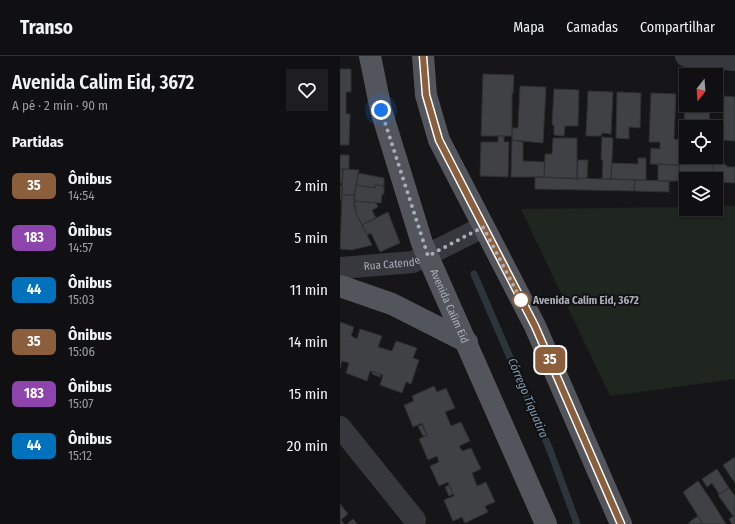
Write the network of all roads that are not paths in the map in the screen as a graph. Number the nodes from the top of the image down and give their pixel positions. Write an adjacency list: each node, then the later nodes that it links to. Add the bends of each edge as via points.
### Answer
1 (370, 56): 6 (main road, Avenida Calim Eid, via 381,110)
2 (424, 56): 5 (main road, via 426,95 439,140)
3 (686, 56): 4 (street)
4 (735, 60)
5 (478, 230): 6 (street, Rua Catende); 13 (main road, via 535,326)
6 (436, 252): 7 (street, Rua Catende, via 413,262); 9 (main road, Avenida Calim Eid)
7 (340, 268)
8 (340, 286): 9 (main road, via 392,304)
9 (467, 342): 12 (main road, Avenida Calim Eid)
10 (340, 427): 11 (street)
11 (415, 520)
12 (546, 524)
13 (621, 524)

